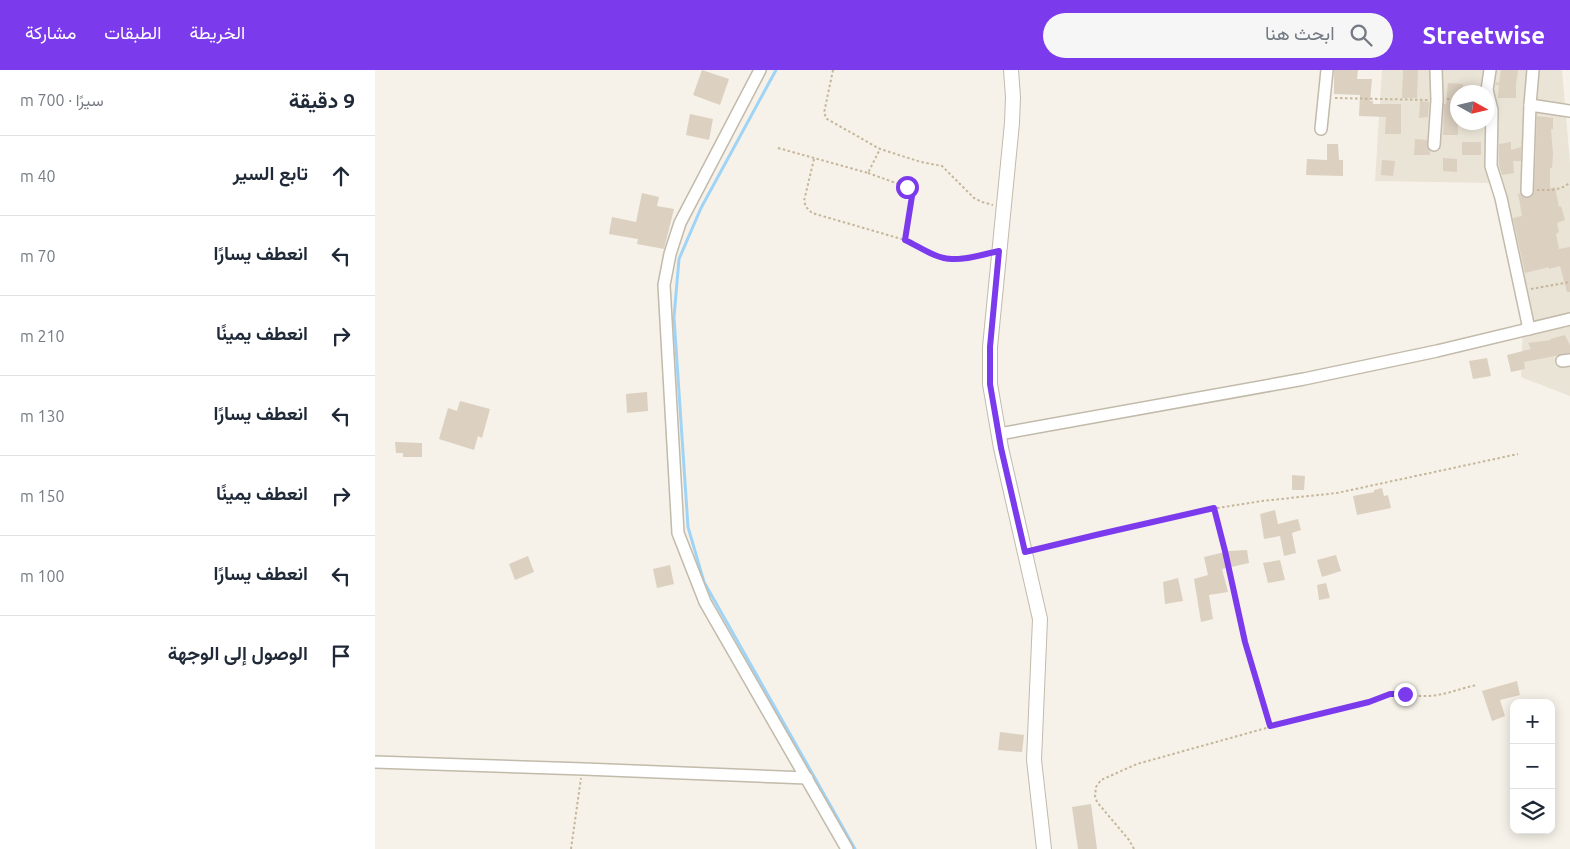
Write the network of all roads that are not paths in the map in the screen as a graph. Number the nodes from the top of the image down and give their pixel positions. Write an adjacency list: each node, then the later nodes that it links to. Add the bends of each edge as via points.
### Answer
1 (760, 70): 16 (street, via 680,223 664,286 678,533 705,602)
2 (1011, 70): 14 (street, via 1012,123 990,347 990,384)
3 (1327, 70): 9 (street)
4 (1435, 70): 10 (street)
5 (1490, 70): 13 (street, via 1487,90 1492,110 1491,166)
6 (1533, 70): 7 (street)
7 (1530, 105): 8 (street); 11 (street)
8 (1570, 111)
9 (1321, 129)
10 (1434, 145)
11 (1527, 191)
12 (1570, 319): 13 (street)
13 (1529, 328): 14 (street, via 1304,379)
14 (999, 434): 18 (street, via 1040,619 1034,760)
15 (375, 762): 16 (street)
16 (807, 778): 17 (street)
17 (847, 849)
18 (1044, 849)

